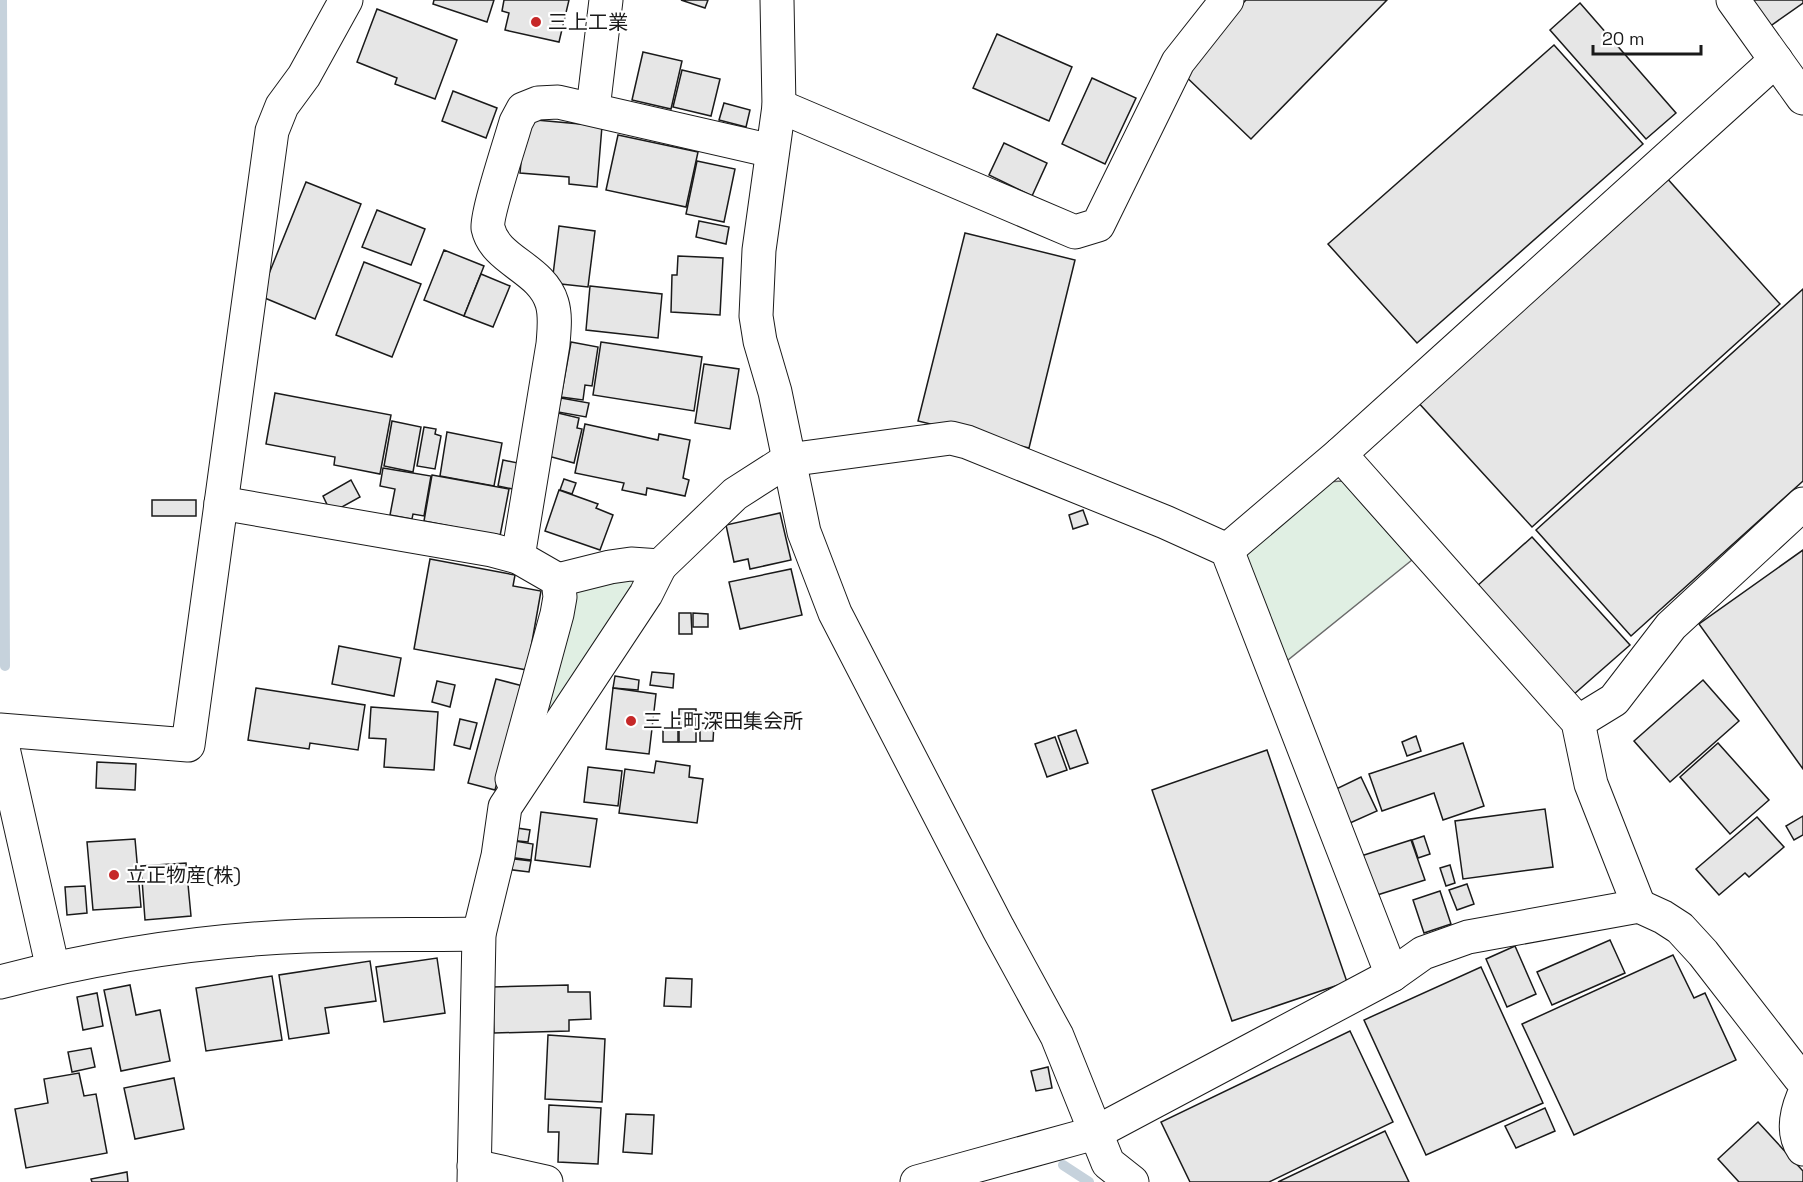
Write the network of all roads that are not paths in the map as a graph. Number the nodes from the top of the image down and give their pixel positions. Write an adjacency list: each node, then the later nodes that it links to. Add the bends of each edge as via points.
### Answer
1 (346, 0): 13 (street, via 304,76 282,106 272,131)
2 (606, 0): 9 (street)
3 (777, 0): 8 (street)
4 (1227, 0): 8 (street, via 1178,62 1098,225 1075,232)
5 (1733, 0): 6 (street)
6 (1776, 60): 7 (street); 11 (street)
7 (1803, 98)
8 (779, 106): 10 (street)
9 (592, 109): 10 (street); 16 (street, via 558,102 523,109 488,226 493,243 542,283 552,302 555,322)
10 (772, 151): 12 (street, via 759,250 756,316)
11 (1340, 453): 15 (street); 19 (street)
12 (788, 460): 15 (street, via 951,438); 17 (street, via 735,494); 30 (street, via 804,532 835,613 1057,1036)
13 (221, 503): 16 (street); 20 (street, via 188,745)
14 (1803, 504): 19 (street, via 1671,626 1614,700)
15 (1227, 550): 26 (street)
16 (518, 557): 18 (street)
17 (660, 566): 18 (street, via 620,565); 22 (street, via 646,594)
18 (558, 580): 22 (street, via 557,614)
19 (1578, 722): 23 (street, via 1591,783)
20 (0, 730)
21 (0, 735): 25 (street)
22 (505, 807): 24 (street)
23 (1639, 906): 26 (street, via 1468,937 1423,953); 28 (street, via 1680,928)
24 (479, 934): 25 (street, via 305,936 175,947); 32 (street)
25 (53, 969): 27 (street)
26 (1392, 975): 30 (street)
27 (0, 982)
28 (1803, 1079)
29 (1803, 1097): 31 (street, via 1796,1130)
30 (1095, 1133): 34 (street); 35 (street, via 1108,1163)
31 (1803, 1149)
32 (474, 1174): 33 (street)
33 (546, 1182)
34 (917, 1182)
35 (1132, 1182)

